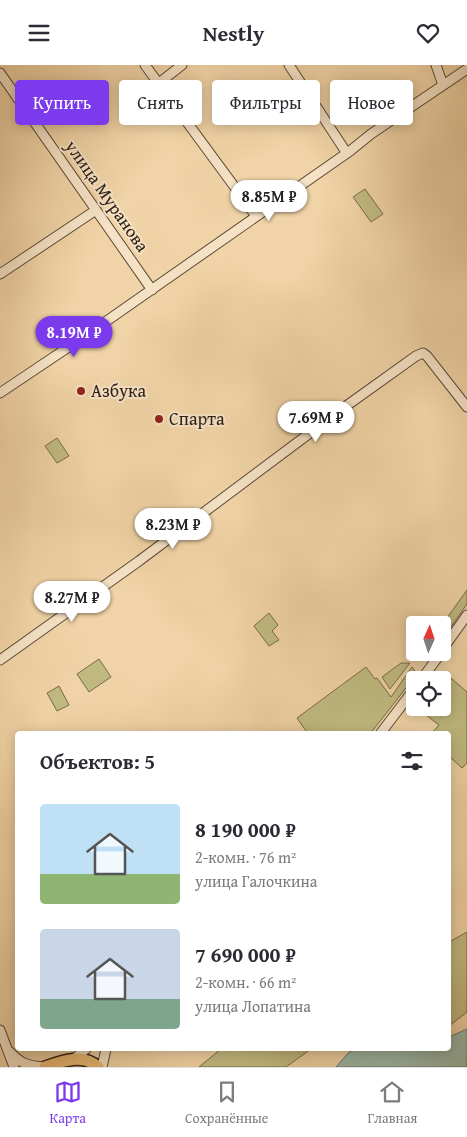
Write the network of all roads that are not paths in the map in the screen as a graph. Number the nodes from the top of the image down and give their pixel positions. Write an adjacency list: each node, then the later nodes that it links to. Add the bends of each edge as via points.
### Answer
1 (145, 65): 7 (street)
2 (182, 65): 8 (street)
3 (289, 65): 11 (street)
4 (436, 65): 9 (street)
5 (467, 69): 9 (street)
6 (0, 73): 12 (street, улица Муранова)
7 (156, 80)
8 (162, 80)
9 (443, 85): 11 (street)
10 (189, 125): 13 (street)
11 (346, 152): 13 (street)
12 (96, 210): 14 (street); 15 (street, улица Муранова)
13 (256, 216): 15 (street)
14 (0, 274)
15 (152, 289): 16 (street)
16 (0, 393)
17 (467, 407): 20 (street, via 427,356 423,353 416,355)
18 (467, 615): 19 (street)
19 (451, 638)
20 (0, 660)
21 (406, 700): 22 (street)
22 (382, 731)
23 (0, 1030): 24 (street)
24 (9, 1051): 28 (street); 29 (street, via 28,1065)
25 (84, 1051): 27 (street)
26 (105, 1051): 30 (street)
27 (74, 1059): 29 (main road); 30 (main road, via 88,1060)
28 (14, 1067)
29 (45, 1067)
30 (100, 1067)

